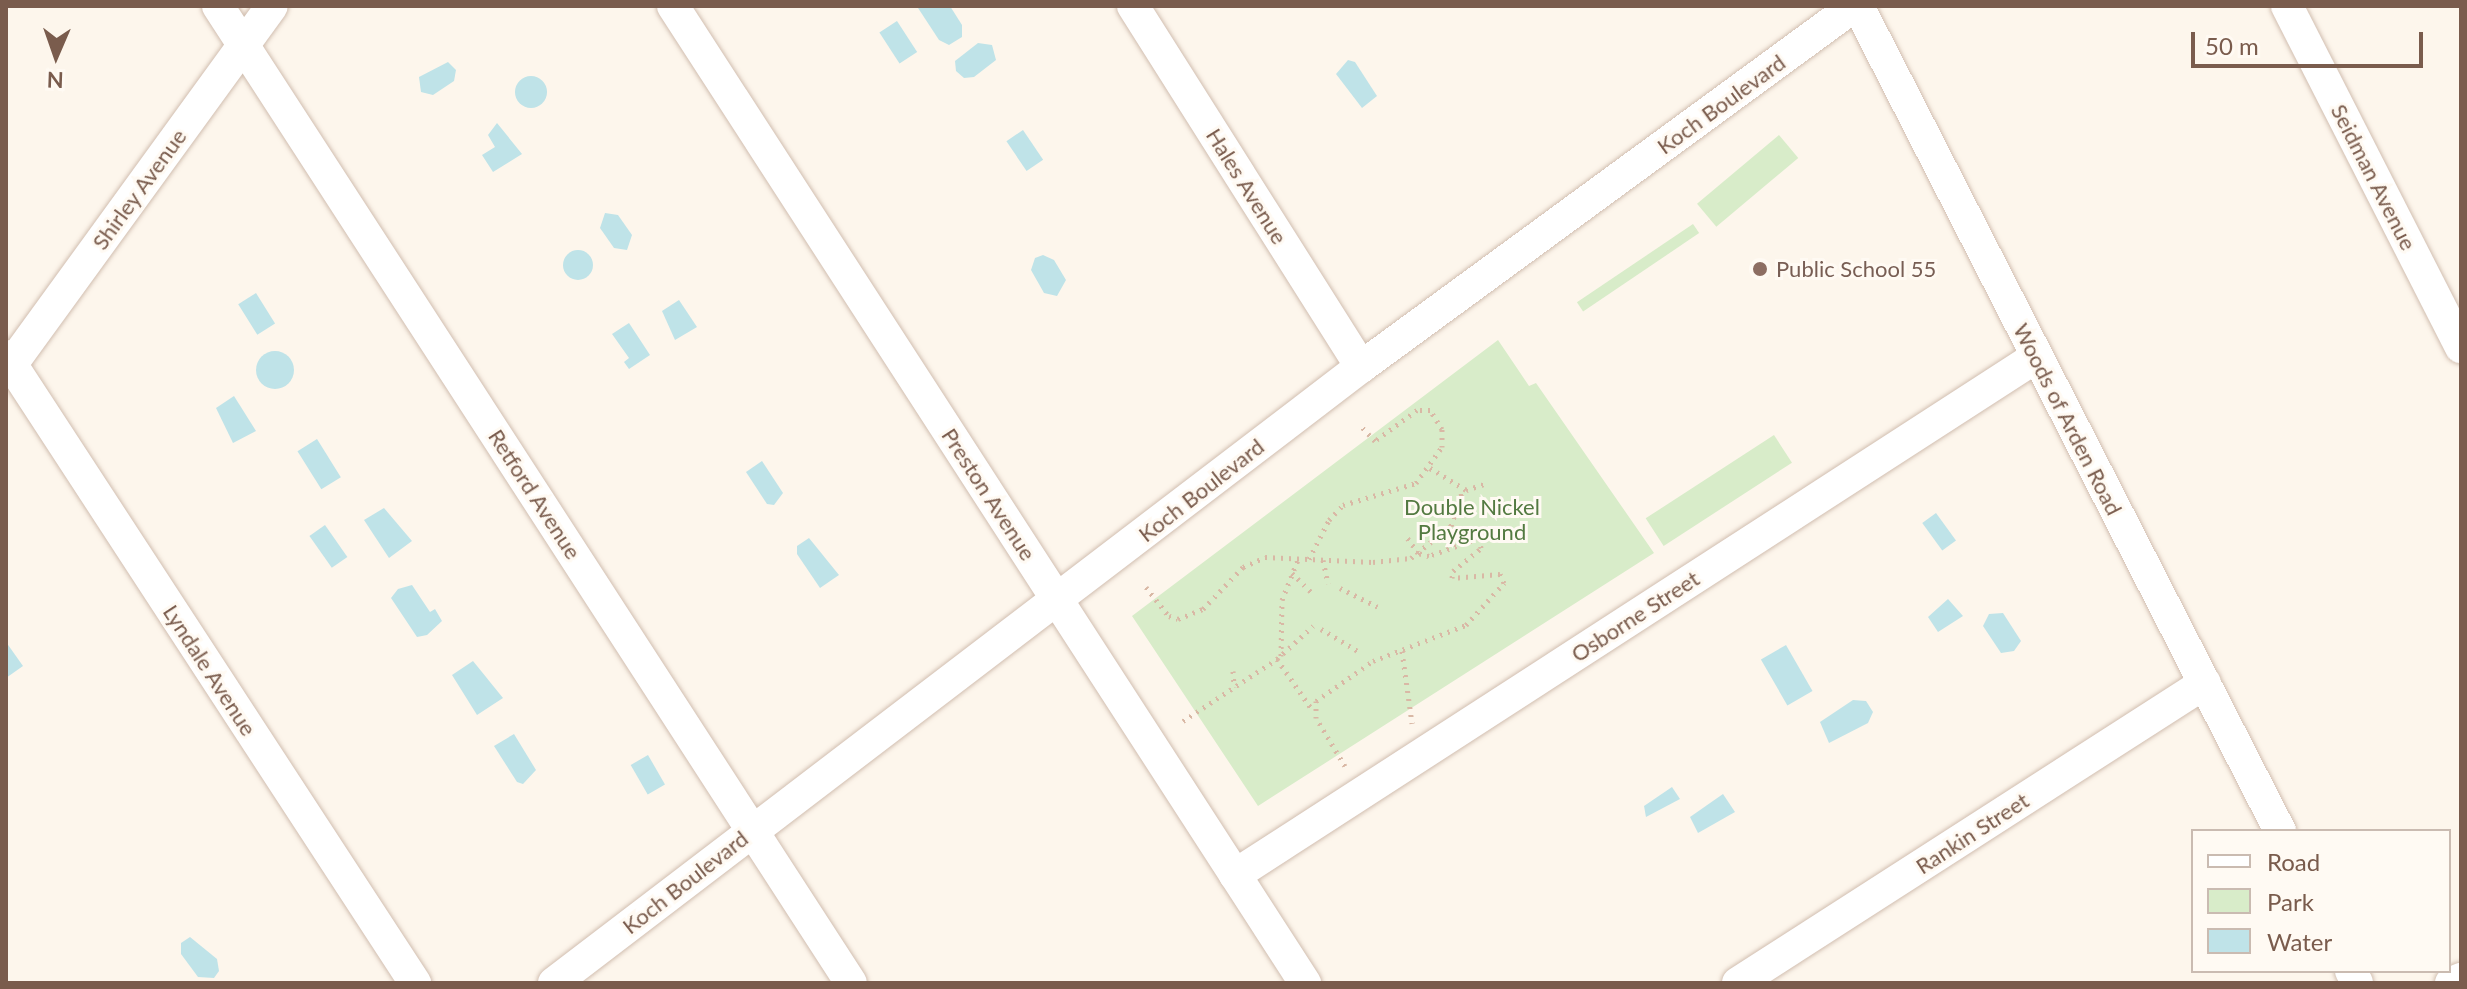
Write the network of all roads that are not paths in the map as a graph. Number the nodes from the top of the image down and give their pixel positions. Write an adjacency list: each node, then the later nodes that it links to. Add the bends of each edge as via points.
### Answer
1 (218, 6): 7 (street, Retford Avenue)
2 (272, 6): 7 (street, Shirley Avenue)
3 (673, 6): 12 (street, Preston Avenue)
4 (1856, 6): 9 (street, Woods of Arden Road); 11 (street, Koch Boulevard)
5 (2287, 6): 8 (street, Seidman Avenue)
6 (1148, 11): 11 (street, Hales Avenue)
7 (243, 44): 10 (street, Shirley Avenue); 15 (street, Retford Avenue)
8 (2461, 347)
9 (2036, 357): 13 (street, Woods of Arden Road); 16 (street, Osborne Street)
10 (8, 364): 18 (street, Lyndale Avenue)
11 (1361, 367): 12 (street, Koch Boulevard)
12 (1058, 600): 15 (street, Koch Boulevard); 16 (street, Preston Avenue)
13 (2205, 683): 14 (street, Woods of Arden Road); 22 (street, Rankin Street)
14 (2279, 829)
15 (752, 830): 19 (street, Koch Boulevard); 20 (street, Retford Avenue)
16 (1235, 875): 21 (street, Preston Avenue)
17 (2461, 979): 23 (street)
18 (415, 983)
19 (554, 983)
20 (851, 983)
21 (1305, 983)
22 (1738, 983)
23 (2451, 983)

